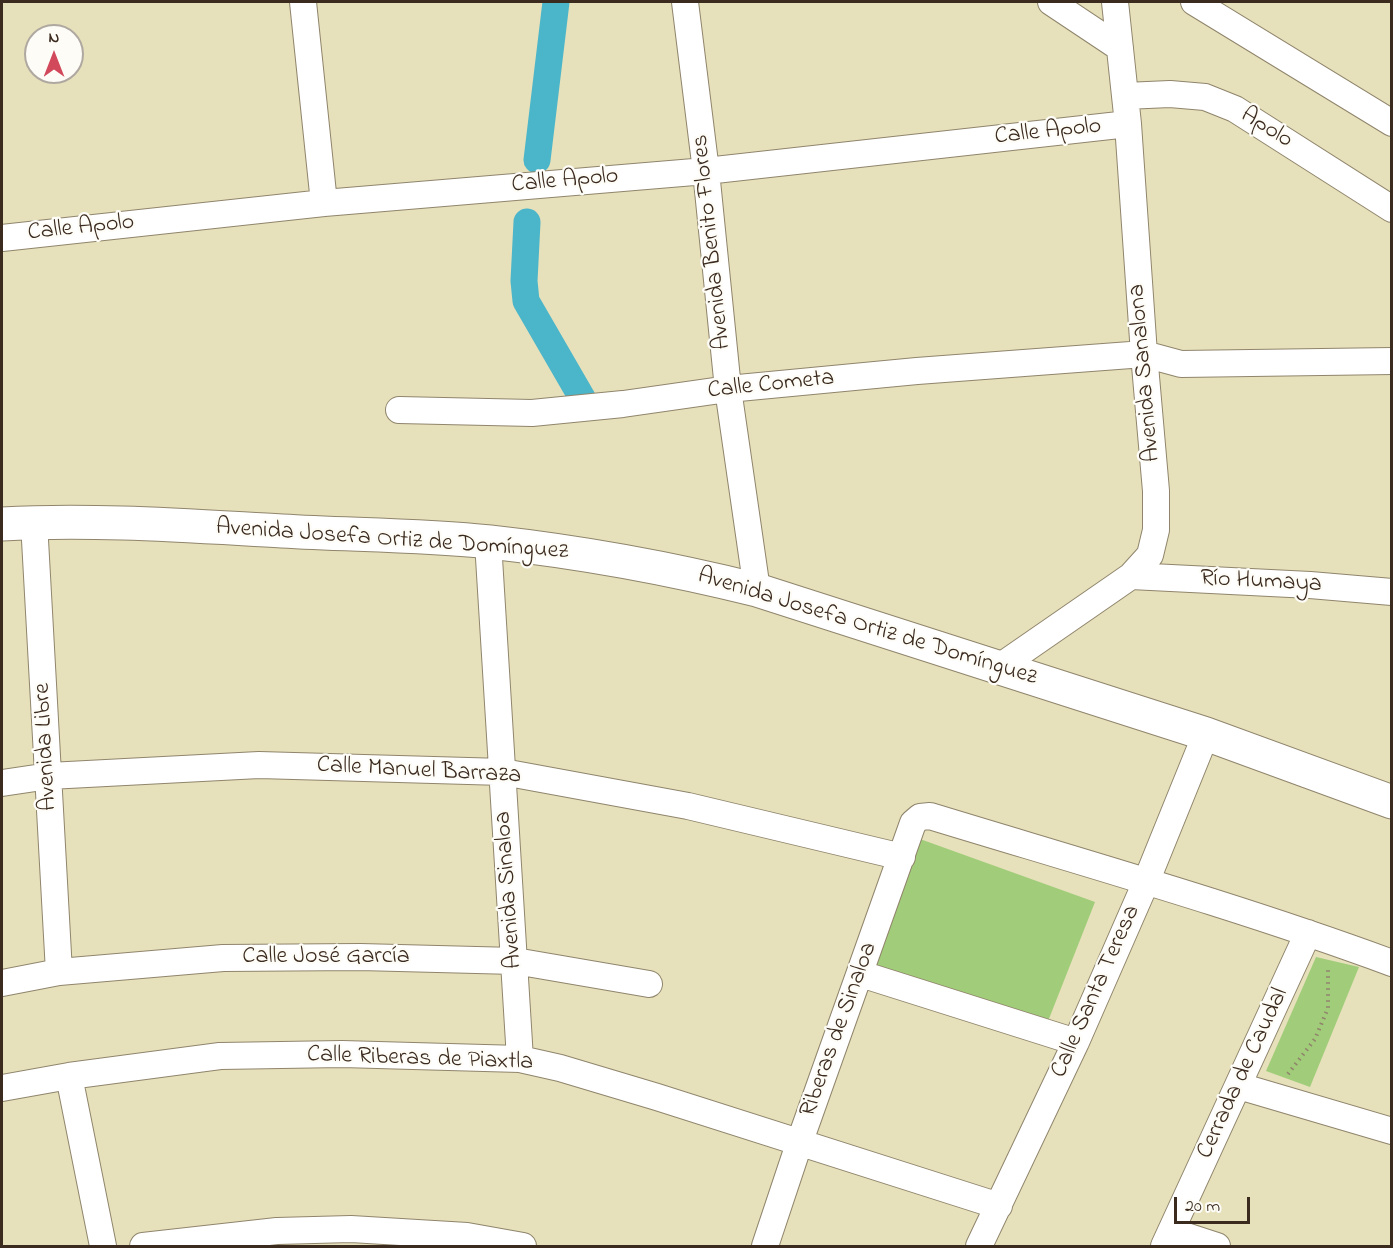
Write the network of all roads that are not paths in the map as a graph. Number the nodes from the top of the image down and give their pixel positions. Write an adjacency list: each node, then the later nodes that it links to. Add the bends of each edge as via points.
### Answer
1 (303, 2): 11 (street)
2 (685, 2): 10 (street, Avenida Benito Flores)
3 (1051, 2): 6 (street)
4 (1115, 2): 6 (street, Avenida Sanalona)
5 (1194, 2): 8 (street)
6 (1120, 48): 7 (street, Avenida Sanalona)
7 (1125, 96): 9 (street, Avenida Sanalona); 12 (street, Apolo, via 1204,97 1235,109)
8 (1392, 123)
9 (1128, 124): 10 (street, Calle Apolo); 14 (street, Avenida Sanalona)
10 (706, 171): 11 (street, Calle Apolo); 16 (street, Avenida Benito Flores)
11 (324, 203): 13 (street, Calle Apolo)
12 (1392, 209)
13 (2, 238)
14 (1144, 354): 15 (street, Calle Cometa, via 1181,364); 16 (street, Calle Cometa); 21 (street, Avenida Sanalona, via 1156,530 1150,555)
15 (1392, 361)
16 (728, 389): 17 (street, Calle Cometa, via 532,413); 22 (street, Avenida Benito Flores)
17 (399, 410)
18 (34, 522): 19 (street, Avenida Josefa Ortiz de Domínguez); 20 (street, Avenida Josefa Ortiz de Domínguez); 27 (street, Avenida Libre)
19 (2, 524)
20 (488, 542): 22 (street, Avenida Josefa Ortiz de Domínguez, via 617,560); 26 (street, Avenida Sinaloa)
21 (1131, 576): 23 (street, Río Humaya); 24 (street, Avenida Sanalona)
22 (757, 590): 24 (street, Avenida Josefa Ortiz de Domínguez)
23 (1392, 592)
24 (998, 668): 25 (street, Avenida Josefa Ortiz de Domínguez)
25 (1206, 734): 29 (street, Avenida Josefa Ortiz de Domínguez); 31 (street, Calle Santa Teresa)
26 (503, 772): 27 (street, Calle Manuel Barraza, via 259,765); 30 (street, Calle Manuel Barraza, via 688,806); 33 (street, Avenida Sinaloa)
27 (49, 777): 28 (street, Calle Manuel Barraza); 35 (street, Avenida Libre)
28 (2, 783)
29 (1392, 802)
30 (902, 857): 31 (street, Riberas de Sinaloa, via 913,823 930,816); 36 (street, Riberas de Sinaloa)
31 (1146, 882): 32 (street); 39 (street, Calle Santa Teresa)
32 (1319, 937): 34 (street); 42 (street, Cerrada de Caudal)
33 (515, 961): 35 (street, Calle José García, via 223,958); 38 (street, Calle José García); 40 (street, Avenida Sinaloa)
34 (1392, 963)
35 (59, 972): 37 (street, Calle José García)
36 (861, 974): 39 (street); 45 (street, Riberas de Sinaloa)
37 (2, 983)
38 (649, 984)
39 (1076, 1042): 46 (street, Calle Santa Teresa)
40 (520, 1059): 41 (street, Calle Riberas de Piaxtla, via 342,1054 219,1056); 45 (street, Calle Riberas de Piaxtla)
41 (69, 1076): 43 (street, Calle Riberas de Piaxtla); 50 (street)
42 (1239, 1086): 44 (street); 48 (street, Cerrada de Caudal)
43 (2, 1088)
44 (1392, 1131)
45 (800, 1141): 46 (street, Calle Riberas de Piaxtla); 53 (street, Riberas de Sinaloa)
46 (999, 1206): 54 (street, Calle Santa Teresa)
47 (278, 1239): 49 (street, via 351,1229); 51 (street)
48 (1167, 1239): 55 (street)
49 (468, 1241): 52 (street)
50 (103, 1246)
51 (143, 1246)
52 (523, 1246)
53 (765, 1246)
54 (979, 1246)
55 (1217, 1246)

